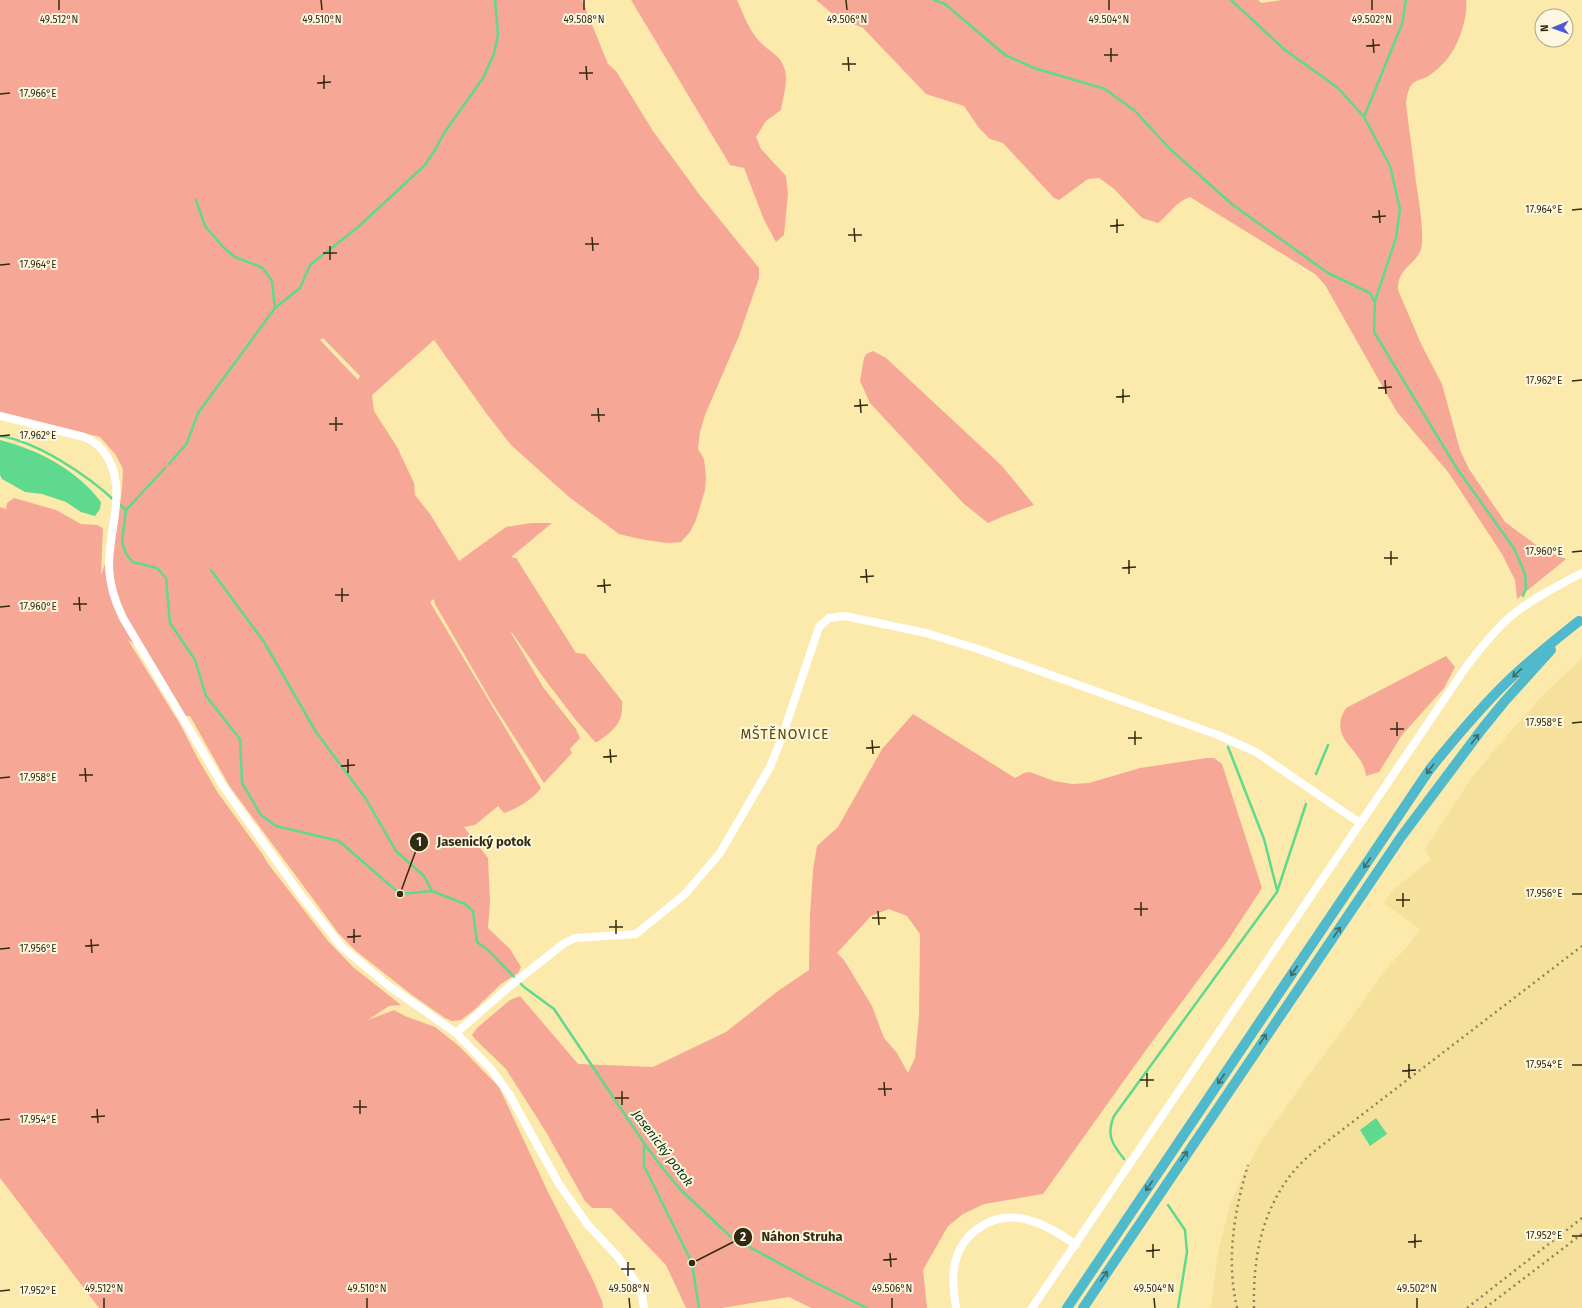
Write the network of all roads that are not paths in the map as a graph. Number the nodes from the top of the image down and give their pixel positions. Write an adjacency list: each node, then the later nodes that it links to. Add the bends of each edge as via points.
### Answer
1 (0, 416): 4 (street, via 93,440 104,452 113,468 117,492 109,566 115,602 223,786 300,894 342,947 389,986)
2 (1582, 573): 3 (street, via 1531,601 1497,629 1466,667)
3 (1360, 823): 4 (street, via 1256,752 1218,735 978,649 926,633 845,616 829,618 819,627 770,767 720,853 685,894 636,934 576,938 563,944 525,973); 5 (street)
4 (456, 1033): 6 (street, via 492,1069 509,1094 559,1184 588,1225 618,1257 638,1285)
5 (1076, 1245): 7 (street, via 1030,1220 1002,1218 986,1224 968,1237 957,1255 953,1276); 8 (street)
6 (644, 1308)
7 (956, 1308)
8 (1032, 1308)
9 (1067, 1308): 10 (highway, one-way to 9, via 1401,837 1504,702 1579,621 1505,684 1430,769)
10 (1082, 1308)

